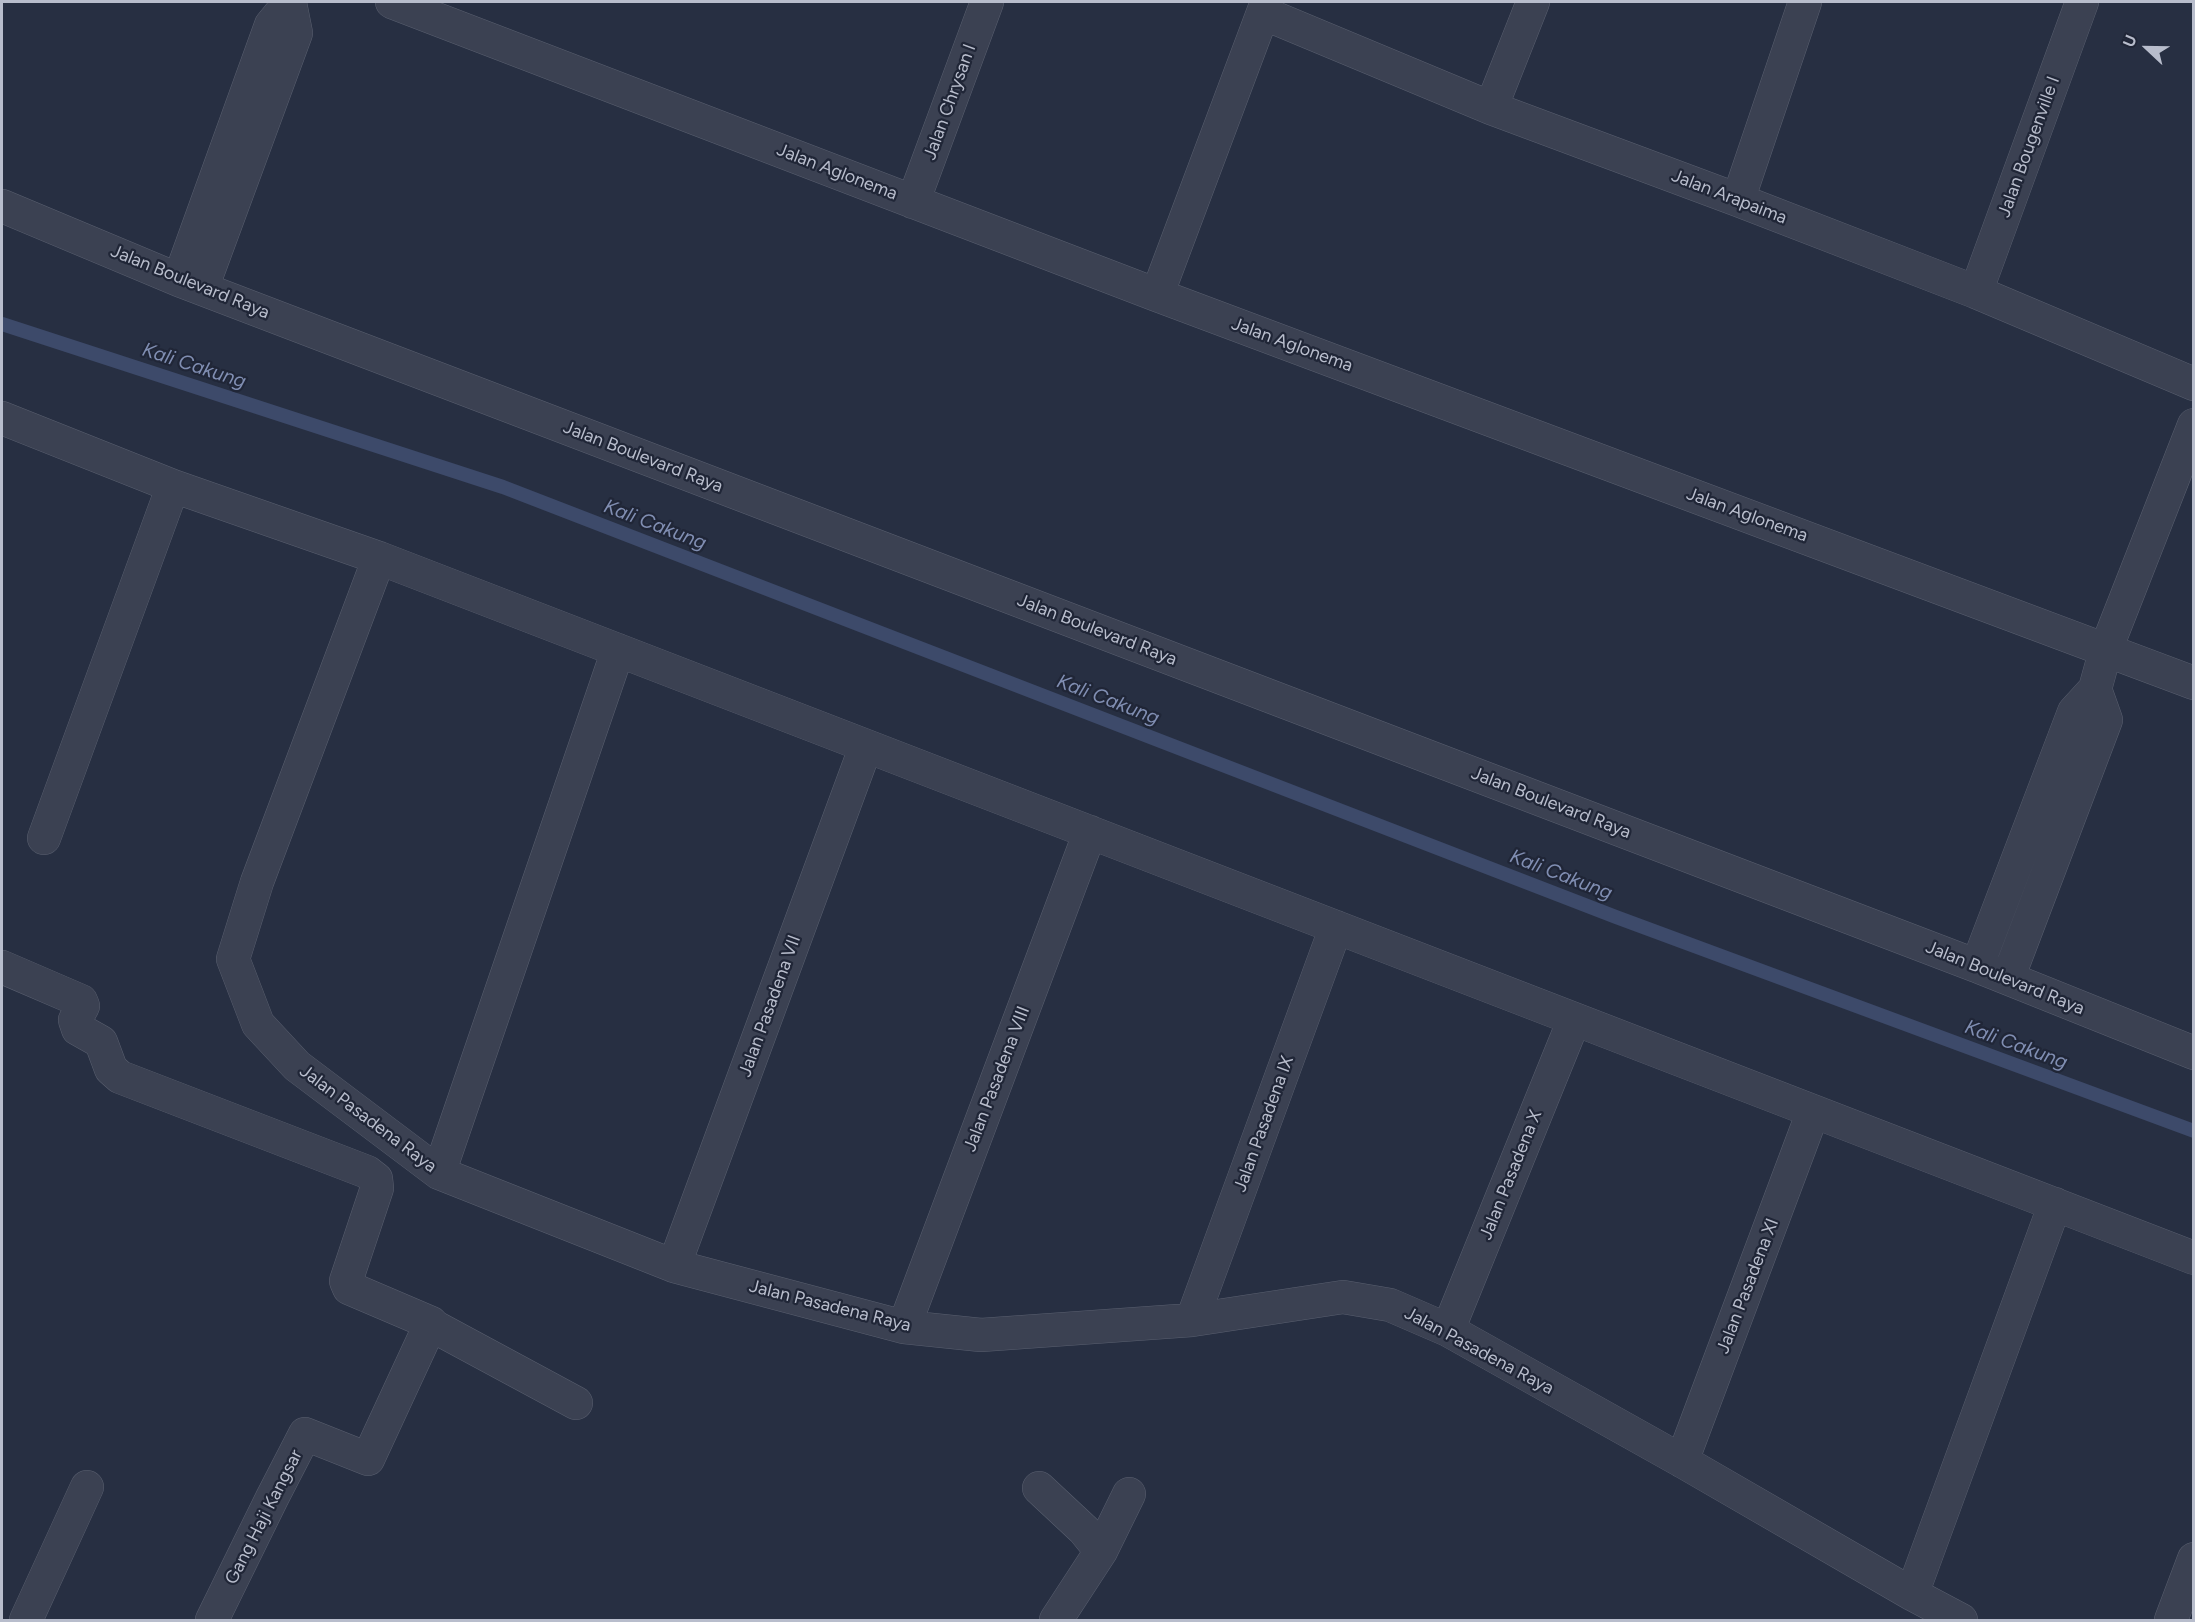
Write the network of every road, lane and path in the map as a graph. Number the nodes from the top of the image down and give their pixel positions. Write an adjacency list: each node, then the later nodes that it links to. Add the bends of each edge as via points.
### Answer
1 (290, 2): 12 (street, via 271,25)
2 (392, 2): 10 (street, Jalan Aglonema)
3 (987, 2): 10 (street, Jalan Chrysan I)
4 (1533, 2): 8 (street)
5 (1805, 2): 9 (street)
6 (2082, 2): 13 (street, Jalan Bougenville I)
7 (1265, 7): 8 (street, Jalan Arapaima); 14 (street)
8 (1491, 108): 9 (street, Jalan Arapaima)
9 (1738, 200): 13 (street, Jalan Arapaima)
10 (913, 201): 14 (street, Jalan Aglonema)
11 (2, 206): 12 (street, Jalan Boulevard Raya)
12 (190, 284): 28 (street, Jalan Boulevard Raya)
13 (1976, 292): 15 (street, Jalan Arapaima)
14 (1157, 295): 20 (street, Jalan Aglonema)
15 (2193, 384)
16 (2, 418): 18 (street)
17 (2193, 425): 20 (street)
18 (173, 486): 19 (street); 26 (street)
19 (379, 558): 21 (street); 34 (street, Jalan Pasadena Raya, via 232,958 258,1024 297,1066)
20 (2106, 649): 22 (street, Jalan Aglonema); 23 (street)
21 (618, 650): 24 (street); 34 (street)
22 (2193, 683)
23 (2095, 689): 28 (street, via 2074,712); 30 (street, via 2106,720)
24 (866, 746): 25 (street); 37 (street, Jalan Pasadena VII)
25 (1090, 832): 27 (street); 40 (street, Jalan Pasadena VIII)
26 (44, 838)
27 (1336, 927): 31 (street); 38 (street, Jalan Pasadena IX)
28 (1977, 966): 30 (street, Jalan Boulevard Raya)
29 (2, 967): 39 (street, via 81,1001 83,1006 75,1020 78,1029 100,1042 111,1069 120,1077 367,1172 378,1188 346,1281 349,1288)
30 (2008, 978): 32 (street, Jalan Boulevard Raya)
31 (1574, 1020): 33 (street); 41 (street, Jalan Pasadena X)
32 (2193, 1053)
33 (1813, 1112): 35 (street); 43 (street, Jalan Pasadena XI)
34 (439, 1173): 37 (street, Jalan Pasadena Raya)
35 (2055, 1204): 36 (street); 49 (street)
36 (2193, 1258)
37 (674, 1266): 40 (street, Jalan Pasadena Raya)
38 (1192, 1320): 40 (street, Jalan Pasadena Raya, via 981,1335); 41 (street, Jalan Pasadena Raya, via 1343,1297 1390,1305)
39 (431, 1323): 42 (street); 51 (street, Gang Haji Kangsar, via 368,1459 305,1434)
40 (904, 1327)
41 (1448, 1330): 43 (street, Jalan Pasadena Raya)
42 (576, 1403)
43 (1682, 1461): 49 (street, Jalan Pasadena Raya)
44 (87, 1487): 50 (street)
45 (1039, 1488): 47 (street)
46 (1129, 1494): 47 (street)
47 (1101, 1551): 52 (street)
48 (2193, 1559): 54 (street)
49 (1912, 1594): 53 (street, Jalan Pasadena Raya)
50 (26, 1620)
51 (212, 1620)
52 (1056, 1620)
53 (1961, 1620)
54 (2171, 1620)

